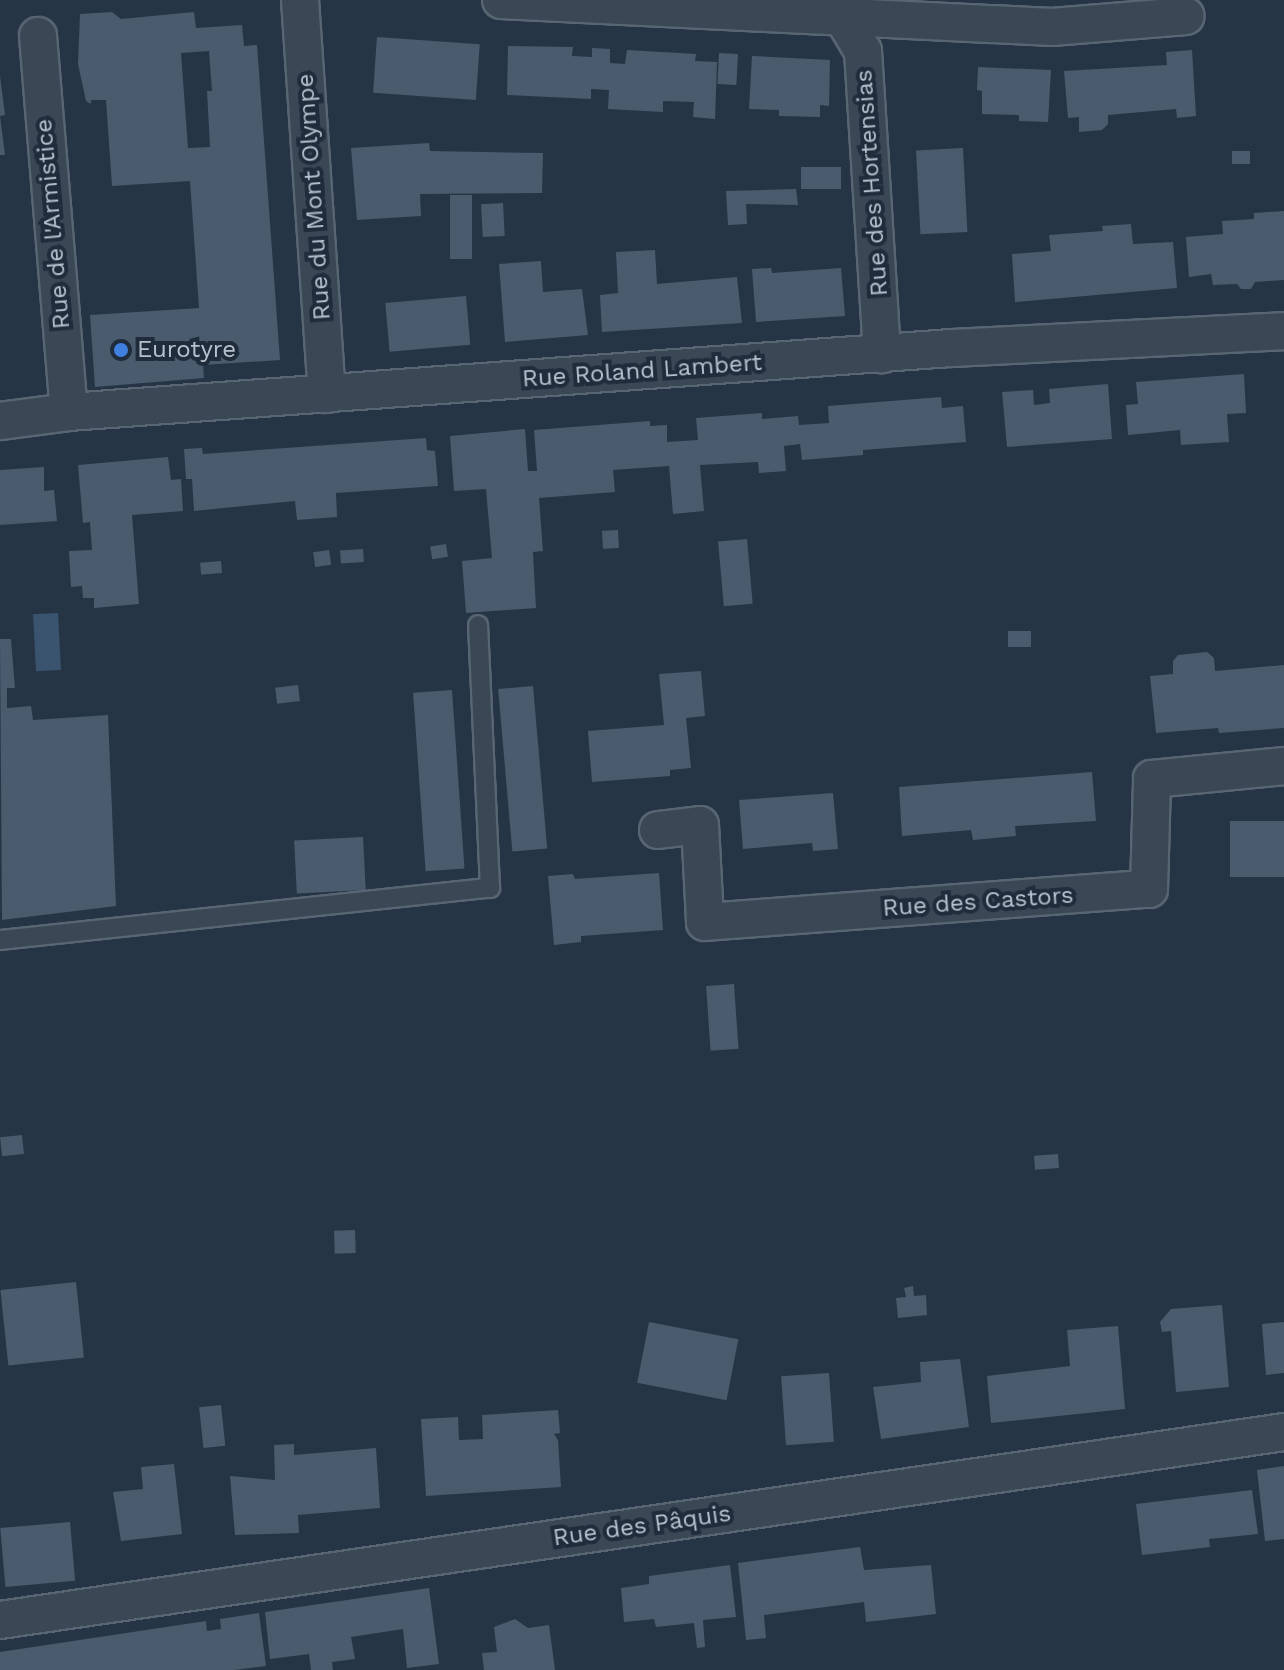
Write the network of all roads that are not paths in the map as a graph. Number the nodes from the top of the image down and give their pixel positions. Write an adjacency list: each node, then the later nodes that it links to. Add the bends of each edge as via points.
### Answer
1 (300, 0): 8 (street, Rue du Mont Olympe)
2 (501, 0): 4 (street)
3 (1186, 16): 4 (street, via 1052,27)
4 (843, 18): 7 (street, Rue des Hortensias, via 863,51)
5 (38, 36): 9 (street, Rue de l'Armistice)
6 (1284, 331): 7 (street, Rue Roland Lambert)
7 (882, 354): 8 (street, Rue Roland Lambert)
8 (327, 394): 9 (street, Rue Roland Lambert)
9 (69, 412): 10 (street, Rue Roland Lambert)
10 (0, 421)
11 (478, 625): 14 (lane, via 490,888)
12 (1284, 766): 13 (street, Rue des Castors, via 1152,779 1149,889 705,922 700,825)
13 (658, 830)
14 (0, 940)
15 (1284, 1432): 16 (street, Rue des Pâquis)
16 (0, 1620)

